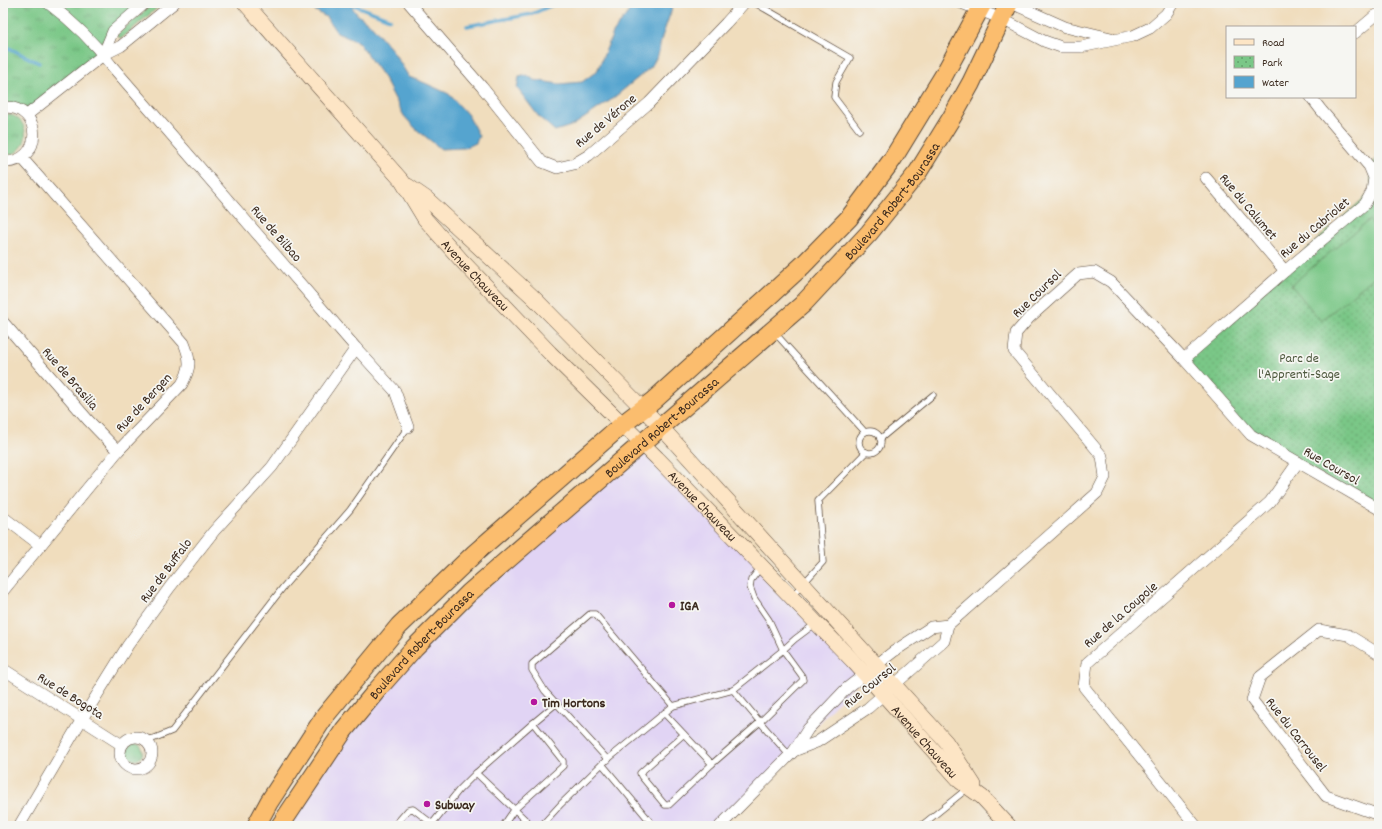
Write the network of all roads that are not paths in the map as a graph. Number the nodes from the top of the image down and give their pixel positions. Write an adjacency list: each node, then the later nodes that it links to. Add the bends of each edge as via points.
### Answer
1 (48, 3): 15 (street, Rue de Bilbao, via 60,11)
2 (145, 3): 15 (street, via 113,31)
3 (174, 3): 15 (street, via 121,46)
4 (245, 3): 23 (main road, Avenue Chauveau)
5 (409, 3): 6 (street, Rue de Vérone, via 482,87 542,162 557,168 574,164 589,155 649,103)
6 (744, 3)
7 (755, 3): 19 (lane, via 850,58 836,82 834,97)
8 (961, 3): 10 (street)
9 (1173, 3): 14 (street, via 1166,14 1150,28 1133,36)
10 (981, 7): 11 (street); 30 (highway, Boulevard Robert-Bourassa, via 944,75 892,160 849,218 804,265)
11 (1007, 8): 14 (street); 14 (street, via 1044,41 1061,46 1081,47); 26 (highway, Boulevard Robert-Bourassa, via 971,83 918,172 869,233 802,305)
12 (1379, 14): 13 (street)
13 (1356, 32)
14 (1114, 39)
15 (103, 54): 18 (street); 27 (street, Rue de Bilbao)
16 (1312, 98): 24 (street, Rue du Cabriolet, via 1369,166 1374,178 1372,191 1364,204)
17 (3, 106): 18 (street, via 13,107)
18 (27, 115): 20 (street, via 34,136 29,150)
19 (859, 130)
20 (22, 158): 21 (street); 37 (street, Rue de Bergen, via 184,343 188,354 190,364 182,384)
21 (3, 162)
22 (1206, 178): 24 (street, Rue du Calumet)
23 (402, 181): 30 (main road, Avenue Chauveau, via 427,199 534,298); 31 (main road, Avenue Chauveau, via 425,218 462,261 550,353)
24 (1284, 271): 28 (street, Rue du Cabriolet)
25 (3, 322): 37 (street, Rue de Brasilia)
26 (773, 330): 33 (highway, Boulevard Robert-Bourassa); 34 (lane)
27 (356, 348): 32 (street, Rue de Bilbao, via 395,391); 59 (street, Rue de Buffalo, via 272,467 214,531 170,587 128,645)
28 (1184, 359): 39 (street, Rue Coursol, via 1251,435); 48 (street, Rue Coursol, via 1111,282 1094,272 1078,274 1016,333 1014,351 1102,456 1105,477 1097,493)
29 (933, 395): 35 (lane)
30 (643, 408): 31 (highway, Boulevard Robert-Bourassa); 33 (main road, Avenue Chauveau)
31 (623, 424): 36 (main road, Avenue Chauveau); 76 (highway, Boulevard Robert-Bourassa, via 475,552 399,626 325,716)
32 (408, 427): 63 (lane, via 350,510 284,586 172,731)
33 (661, 427): 36 (highway, Boulevard Robert-Bourassa); 44 (main road, Avenue Chauveau)
34 (865, 432): 35 (lane, via 875,433); 38 (lane, via 860,437 859,444)
35 (880, 438): 38 (lane, via 880,445 876,451)
36 (642, 444): 43 (main road, Avenue Chauveau); 77 (highway, Boulevard Robert-Bourassa, via 469,593 414,648 344,730)
37 (118, 451): 42 (street, Rue de Bergen)
38 (866, 452): 44 (lane, via 818,502 823,562)
39 (1298, 462): 40 (street, Rue Coursol); 86 (street, Rue de la Coupole, via 1270,502 1087,663 1084,687)
40 (1379, 509)
41 (3, 518): 42 (street)
42 (40, 545): 45 (street, Rue de Bergen)
43 (761, 567): 46 (main road, Avenue Chauveau); 49 (lane, via 751,580 750,587)
44 (804, 585): 46 (lane); 51 (main road, Avenue Chauveau)
45 (3, 591)
46 (791, 598): 47 (main road, Avenue Chauveau)
47 (815, 624): 49 (lane); 53 (main road, Avenue Chauveau)
48 (948, 625): 51 (street, Rue Coursol, via 931,627); 55 (street, Rue Coursol, via 944,641)
49 (783, 650): 54 (lane); 60 (lane, via 803,680)
50 (1379, 654): 73 (street, Rue du Carrousel, via 1348,635 1320,630 1260,678 1252,700 1326,796)
51 (877, 665): 53 (street, Rue Coursol); 55 (main road, Avenue Chauveau)
52 (3, 669): 59 (street, Rue de Bogota)
53 (865, 674): 55 (main road, Avenue Chauveau); 65 (street, Rue Coursol, via 847,688 808,728)
54 (733, 690): 57 (lane); 60 (lane)
55 (889, 690): 65 (street, Rue Coursol, via 868,708 817,742); 70 (main road, Avenue Chauveau, via 961,782); 71 (main road, via 946,742)
56 (556, 703): 57 (lane, via 532,670 532,664 590,614 595,614); 61 (lane); 66 (lane)
57 (673, 706): 58 (lane)
58 (664, 713): 62 (lane); 66 (lane)
59 (82, 719): 64 (street, Rue de Bogota); 75 (street, Rue de Buffalo)
60 (760, 722): 65 (lane); 68 (lane)
61 (533, 723): 69 (lane); 72 (lane, via 563,760 563,766)
62 (684, 734): 68 (lane); 68 (lane, via 640,772 665,805 669,805)
63 (144, 740): 64 (street, via 134,738); 64 (street, via 151,752 149,762 141,768 132,769 123,763 120,755)
64 (122, 746)
65 (792, 753): 83 (street, Rue Coursol)
66 (608, 760): 67 (lane)
67 (602, 764): 81 (lane); 82 (lane)
68 (712, 764)
69 (476, 773): 72 (lane); 74 (lane, via 459,790)
70 (969, 787): 71 (main road, Avenue Chauveau); 84 (lane)
71 (982, 797): 85 (main road, Avenue Chauveau)
72 (514, 810): 79 (lane); 80 (lane)
73 (1379, 815)
74 (434, 825): 78 (lane, via 412,809 408,810)
75 (19, 826)
76 (256, 826)
77 (280, 826)
78 (394, 826)
79 (503, 826)
80 (532, 826)
81 (541, 826)
82 (654, 826)
83 (720, 826)
84 (921, 826)
85 (1009, 826)
86 (1196, 826)

